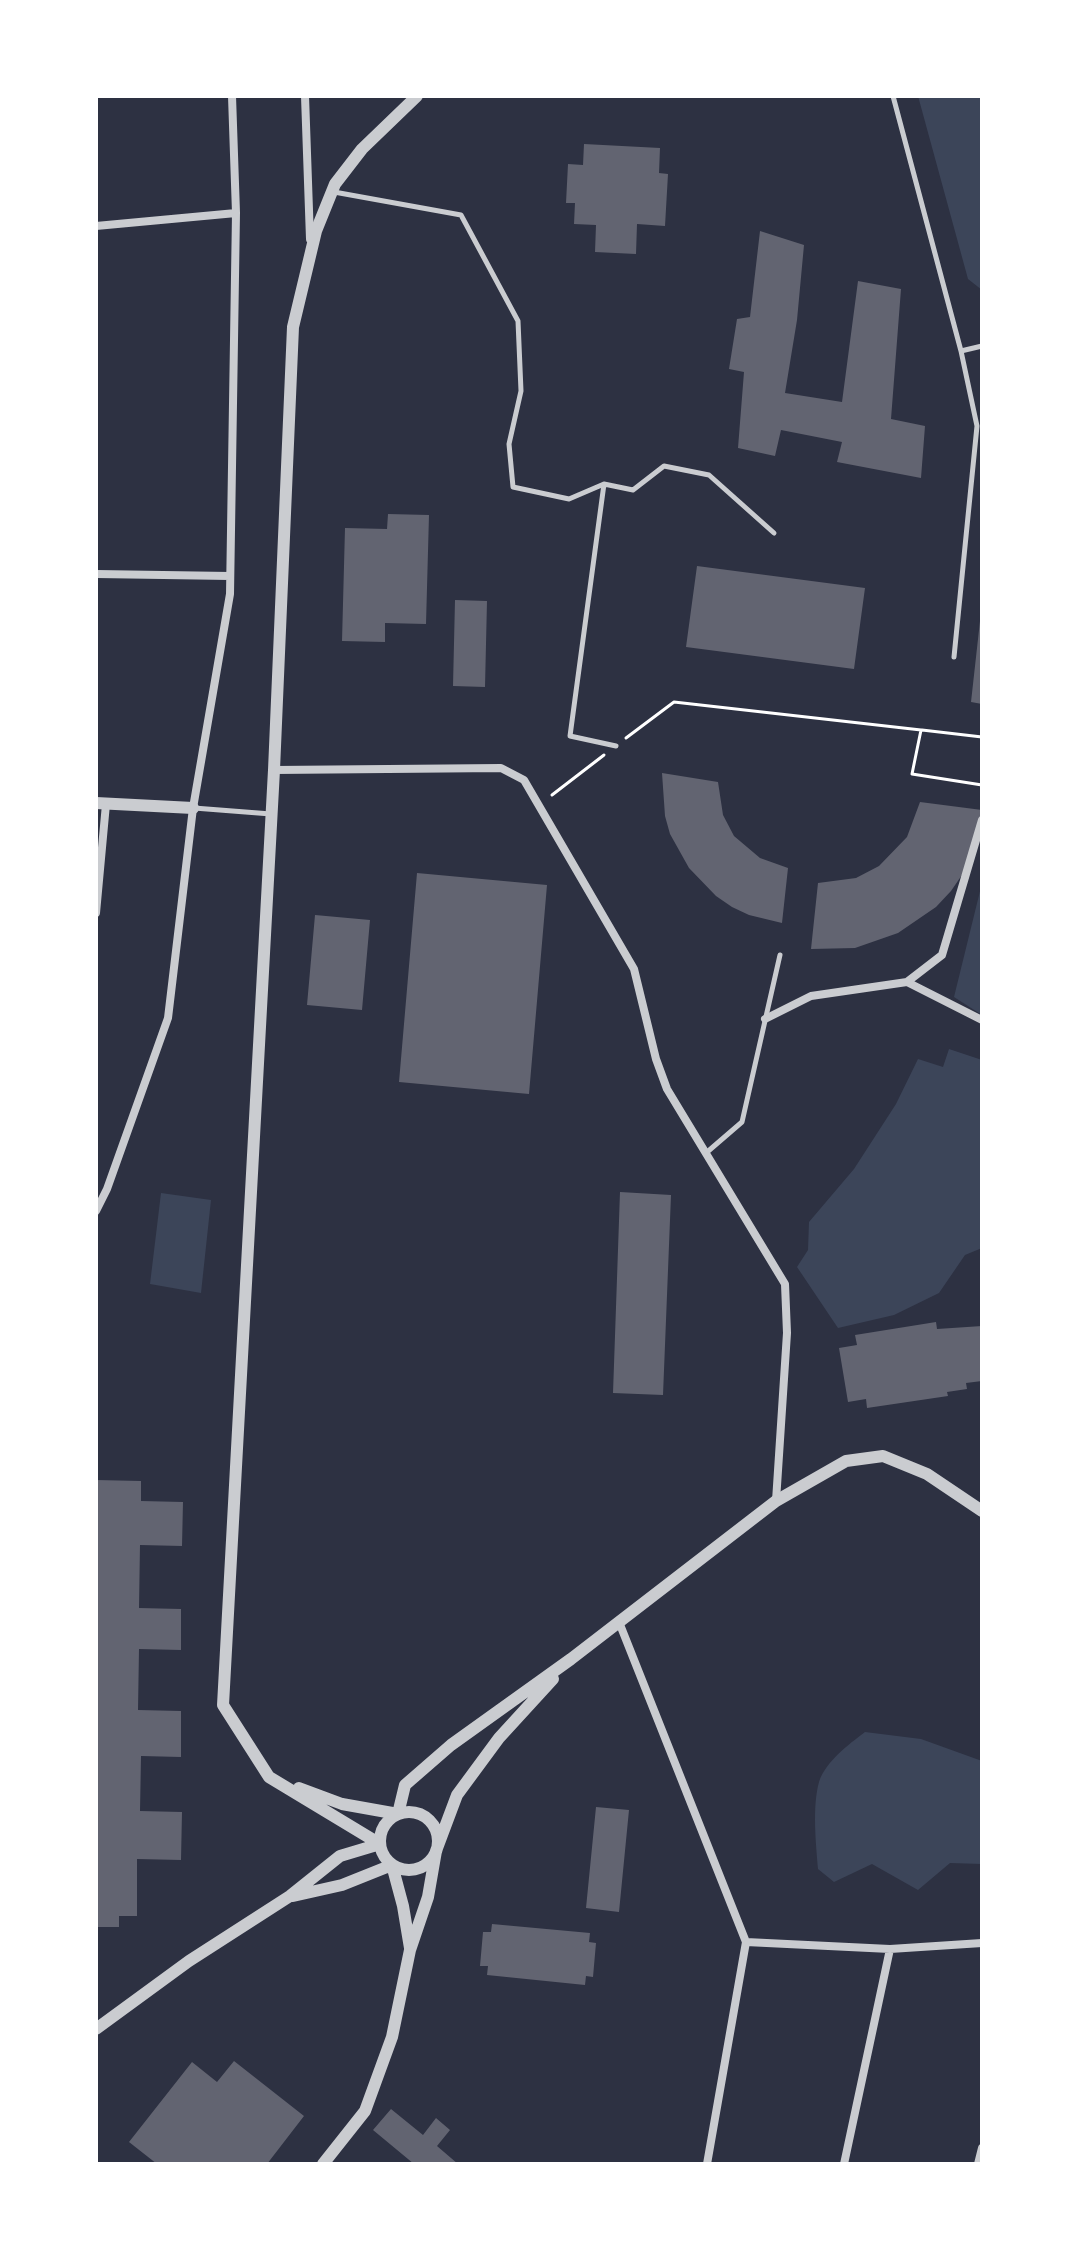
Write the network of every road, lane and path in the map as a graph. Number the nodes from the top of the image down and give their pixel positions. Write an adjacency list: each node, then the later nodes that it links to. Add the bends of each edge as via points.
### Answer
1 (232, 96): 6 (street)
2 (305, 96): 8 (street)
3 (417, 96): 5 (street, via 362,149)
4 (893, 96): 10 (lane)
5 (332, 191): 8 (street); 11 (lane, via 461,215 518,321 521,391 509,444 513,487 569,499)
6 (236, 213): 7 (street); 14 (street)
7 (96, 226)
8 (310, 252): 19 (street, via 293,327)
9 (982, 346): 10 (lane)
10 (961, 351): 15 (lane, via 977,426)
11 (604, 484): 12 (lane, via 633,490 664,466 709,475); 18 (lane, via 570,736)
12 (774, 533)
13 (96, 574): 14 (street)
14 (230, 576): 23 (street)
15 (954, 657)
16 (921, 730): 17 (path); 18 (path, via 674,702); 20 (path, via 912,774)
17 (982, 737)
18 (616, 746): 21 (path)
19 (274, 770): 24 (street); 31 (street, via 501,768 524,780 634,969 667,1089)
20 (982, 785)
21 (552, 795)
22 (101, 804): 23 (street); 26 (street)
23 (193, 808): 24 (lane); 32 (street, via 168,1018)
24 (271, 814): 37 (street, via 223,1705)
25 (982, 820): 28 (street, via 942,955)
26 (96, 913)
27 (780, 955): 29 (lane)
28 (907, 982): 29 (street, via 811,996); 30 (street)
29 (765, 1019): 31 (lane, via 742,1122)
30 (982, 1020)
31 (706, 1153): 33 (street, via 785,1284 787,1333)
32 (96, 1211)
33 (776, 1501): 34 (street, via 846,1461 883,1456 927,1474); 35 (street)
34 (982, 1511)
35 (619, 1622): 36 (street); 43 (street)
36 (571, 1659): 38 (street, via 451,1745 405,1785); 40 (street, via 499,1738 457,1795)
37 (269, 1777): 38 (street, via 342,1804); 39 (street)
38 (398, 1814): 39 (street, via 384,1826); 40 (street, via 425,1817 436,1832)
39 (380, 1844): 41 (street); 42 (street, via 340,1856)
40 (436, 1851): 41 (street, via 415,1869); 46 (street)
41 (392, 1865): 42 (street, via 342,1885); 46 (street)
42 (290, 1896): 47 (street)
43 (746, 1942): 45 (street); 50 (street)
44 (982, 1943): 45 (street)
45 (890, 1949): 51 (street)
46 (410, 1950): 49 (street, via 392,2037 365,2111)
47 (96, 2029)
48 (982, 2148): 52 (street)
49 (323, 2164)
50 (707, 2164)
51 (844, 2164)
52 (978, 2164)

